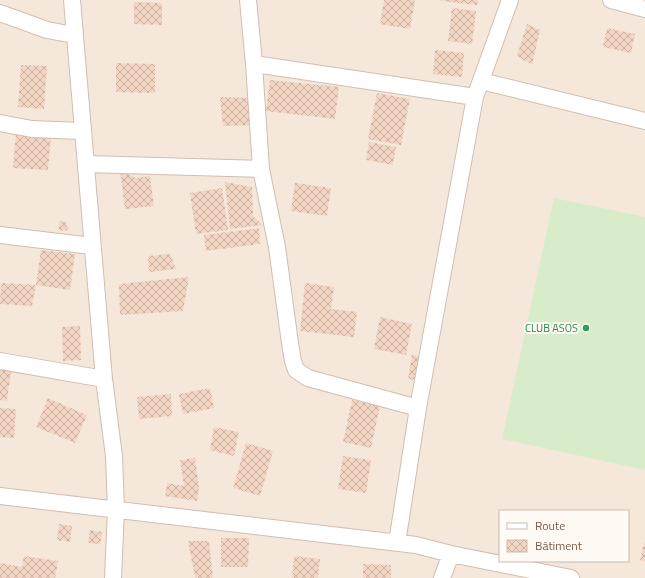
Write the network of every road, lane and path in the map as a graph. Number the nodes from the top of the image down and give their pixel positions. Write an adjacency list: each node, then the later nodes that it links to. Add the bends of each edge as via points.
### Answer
1 (72, 0): 7 (street)
2 (248, 0): 8 (street)
3 (510, 0): 9 (street)
4 (612, 0): 5 (street)
5 (645, 9)
6 (0, 14): 7 (street, via 47,30)
7 (74, 35): 13 (street)
8 (254, 64): 10 (street); 15 (street)
9 (481, 81): 10 (street); 11 (street)
10 (475, 97): 20 (street)
11 (645, 121)
12 (0, 124): 13 (street, via 32,129)
13 (82, 131): 14 (street)
14 (86, 164): 15 (street); 17 (street)
15 (261, 169): 20 (street, via 277,246 296,370 308,378)
16 (0, 235): 17 (street)
17 (92, 246): 19 (street)
18 (0, 361): 19 (street)
19 (104, 379): 22 (street, via 114,456)
20 (418, 408): 23 (street)
21 (0, 496): 22 (street)
22 (116, 510): 23 (street); 25 (street)
23 (396, 543): 24 (street)
24 (450, 554): 26 (street); 27 (street)
25 (113, 578)
26 (442, 578)
27 (568, 578)

